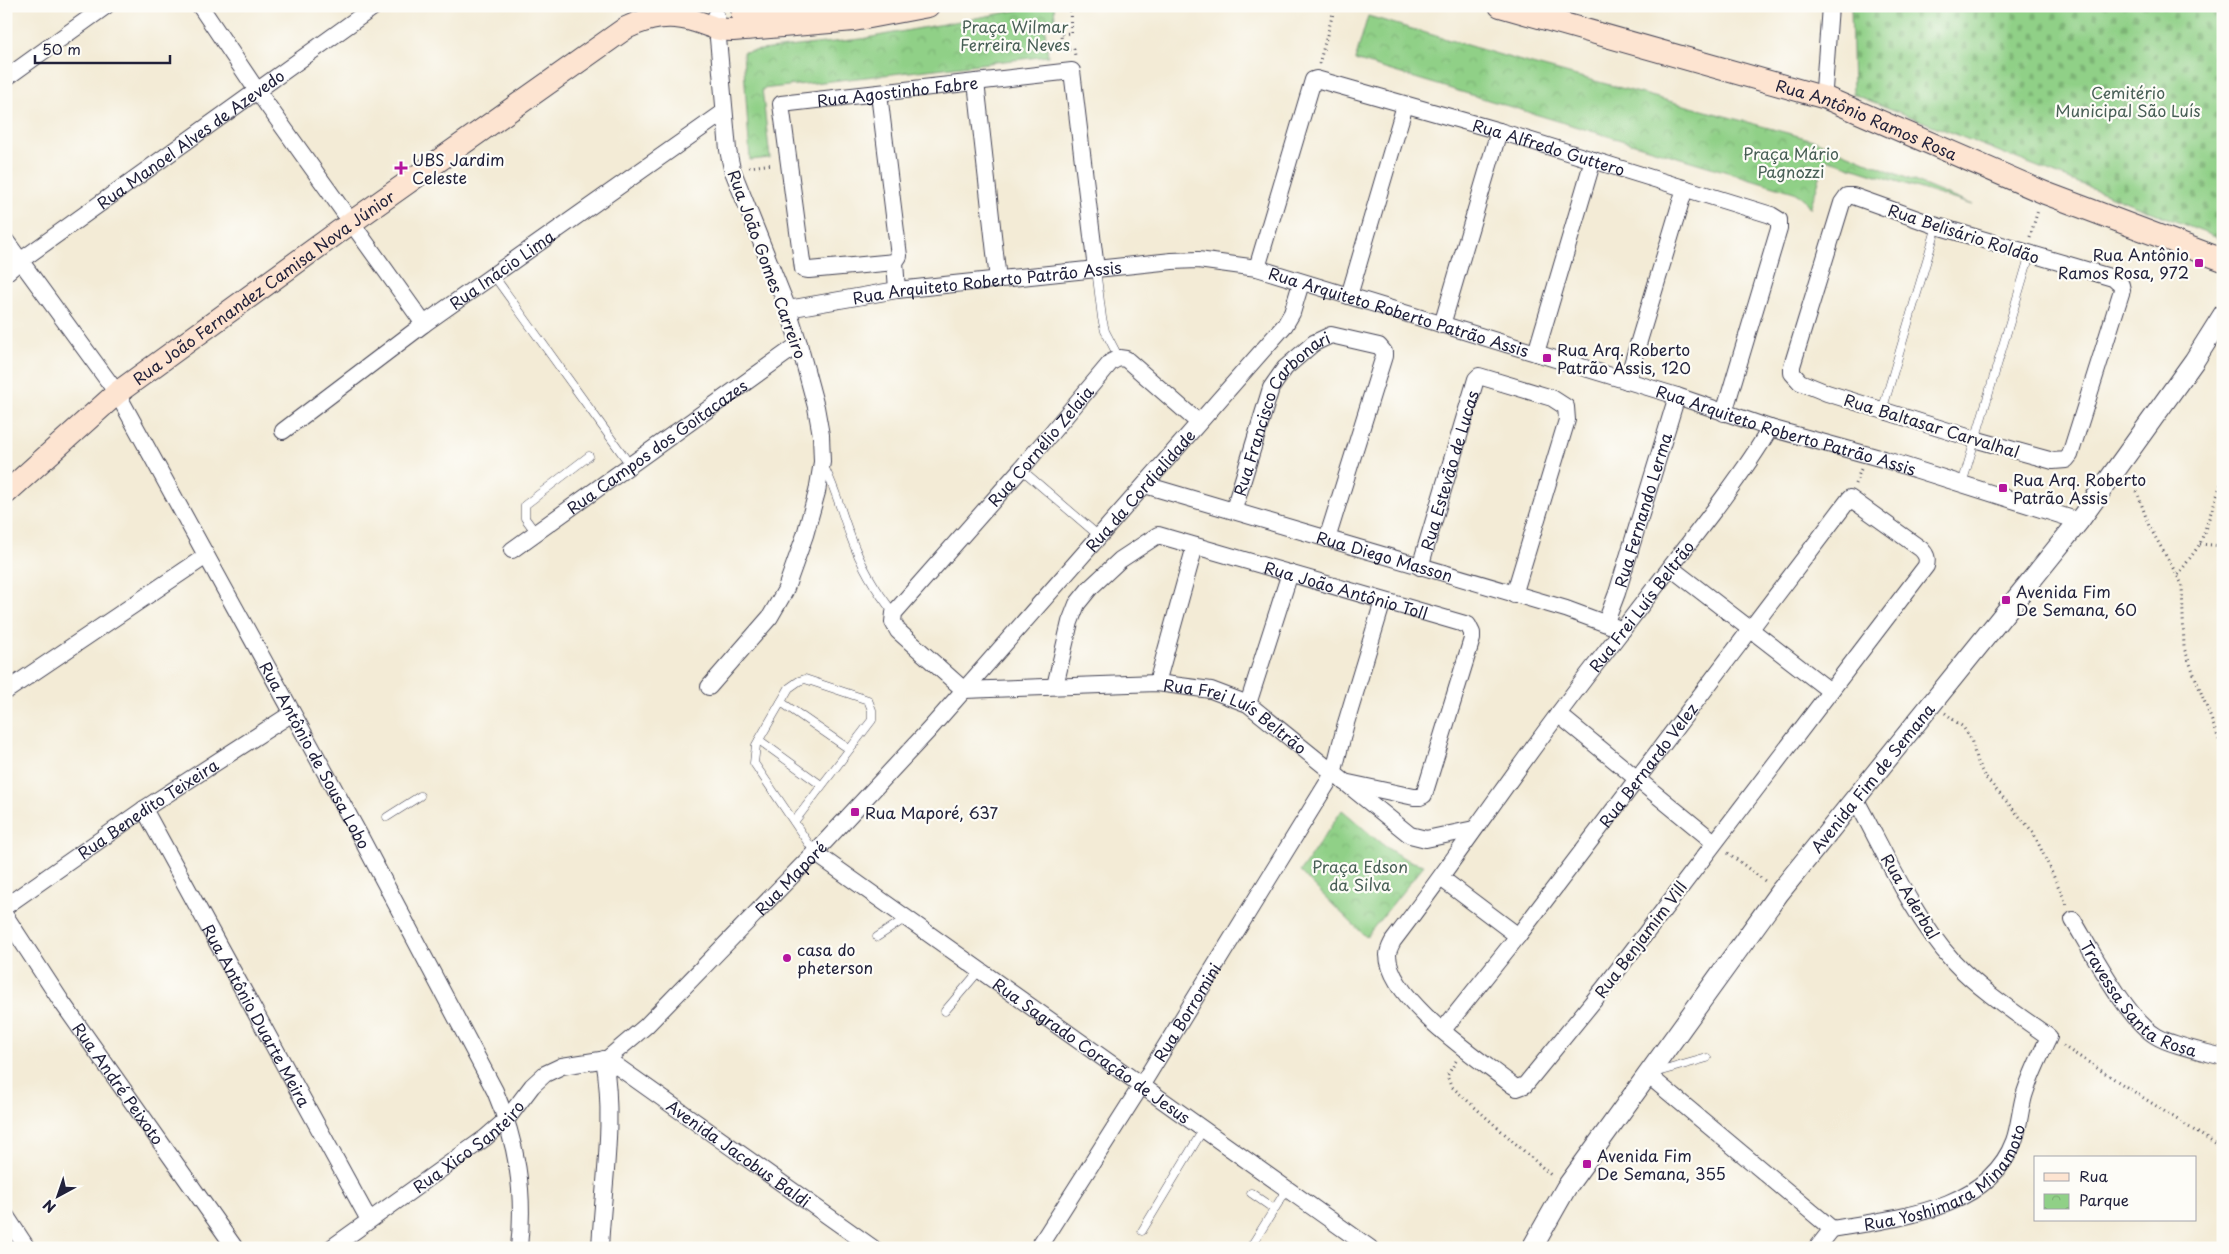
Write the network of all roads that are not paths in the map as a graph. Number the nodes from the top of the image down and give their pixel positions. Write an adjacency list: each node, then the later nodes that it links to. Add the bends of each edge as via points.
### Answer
1 (106, 6): 10 (street)
2 (200, 6): 12 (street)
3 (375, 6): 12 (street, Rua Manoel Alves de Azevedo)
4 (821, 6): 9 (main road)
5 (928, 6): 9 (main road, via 854,20)
6 (1500, 6): 14 (main road, Rua Antônio Ramos Rosa)
7 (1830, 6): 14 (street)
8 (653, 13): 9 (main road); 20 (main road, Rua João Fernandez Camisa Nova Júnior, via 607,40)
9 (709, 23): 16 (street, Rua João Gomes Carreiro)
10 (6, 78)
11 (976, 82): 13 (street, Rua Agostinho Fabre); 28 (street, Rua Agostinho Fabre, via 1072,71); 31 (street)
12 (258, 92): 20 (street); 25 (street, Rua Manoel Alves de Azevedo)
13 (879, 94): 26 (street, via 899,256); 26 (street, Rua Agostinho Fabre, via 781,104 803,268)
14 (1826, 98): 24 (main road, Rua Antônio Ramos Rosa, via 2045,193)
15 (1405, 104): 17 (street, Rua Alfredo Guttero); 27 (street, Rua Alfredo Guttero, via 1315,79); 34 (street)
16 (724, 112): 30 (street, Rua Inácio Lima); 35 (street, Rua João Gomes Carreiro, via 732,169)
17 (1499, 131): 18 (street, Rua Alfredo Guttero); 38 (street)
18 (1593, 160): 19 (street, Rua Alfredo Guttero); 40 (street)
19 (1684, 188): 42 (street); 47 (street, Rua Alfredo Guttero, via 1776,216 1780,223)
20 (352, 222): 37 (street); 44 (main road, Rua João Fernandez Camisa Nova Júnior)
21 (1937, 226): 23 (street, Rua Belisário Roldão); 43 (street, Rua Belisário Roldão, via 1847,196 1842,203 1792,366 1792,373); 46 (lane)
22 (6, 242): 25 (street, Rua Antônio de Sousa Lobo)
23 (2030, 254): 51 (lane); 53 (street, Rua Belisário Roldão, via 2113,278 2122,290)
24 (2223, 260)
25 (20, 261): 29 (street, Rua Manoel Alves de Azevedo); 44 (street, Rua Antônio de Sousa Lobo)
26 (895, 262): 33 (street)
27 (1257, 268): 28 (street, Rua Arquiteto Roberto Patrão Assis, via 1198,260); 32 (street, Rua Arquiteto Roberto Patrão Assis)
28 (1096, 269): 31 (street, Rua Arquiteto Roberto Patrão Assis); 41 (lane, via 1105,331)
29 (6, 273)
30 (494, 276): 37 (street, Rua Inácio Lima); 55 (lane)
31 (998, 280): 33 (street, Rua Arquiteto Roberto Patrão Assis)
32 (1301, 283): 34 (street, Rua Arquiteto Roberto Patrão Assis); 48 (street, Rua da Cordialidade, via 1285,325)
33 (898, 290): 35 (street, Rua Arquiteto Roberto Patrão Assis)
34 (1349, 296): 38 (street, Rua Arquiteto Roberto Patrão Assis)
35 (788, 309): 39 (street, Rua João Gomes Carreiro)
36 (2223, 315): 62 (street, Avenida Fim de Semana, via 2194,361)
37 (424, 324): 50 (street, Rua Inácio Lima)
38 (1442, 325): 40 (street, Rua Arquiteto Roberto Patrão Assis)
39 (799, 344): 54 (street, Rua João Gomes Carreiro, via 816,407); 55 (street, Rua Campos dos Goitacazes)
40 (1536, 353): 42 (street, Rua Arquiteto Roberto Patrão Assis)
41 (1119, 358): 48 (street, via 1126,359); 56 (street, Rua Cornélio Zelaia, via 1111,362)
42 (1627, 381): 45 (street, Rua Arquiteto Roberto Patrão Assis)
43 (1800, 382): 46 (street, Rua Baltasar Carvalhal)
44 (117, 393): 59 (main road, Rua João Fernandez Camisa Nova Júnior); 68 (street, Rua Antônio de Sousa Lobo)
45 (1677, 396): 47 (street, Rua Arquiteto Roberto Patrão Assis); 75 (street, Rua Fernando Lerma)
46 (1882, 411): 51 (street, Rua Baltasar Carvalhal)
47 (1724, 413): 49 (street, Rua Arquiteto Roberto Patrão Assis)
48 (1198, 422): 58 (street, Rua da Cordialidade)
49 (1770, 428): 57 (street, Rua Arquiteto Roberto Patrão Assis); 70 (street, Rua Frei Luís Beltrão, via 1748,466)
50 (283, 431)
51 (1974, 439): 53 (street, Rua Baltasar Carvalhal, via 2053,461); 57 (lane)
52 (589, 456): 63 (lane, via 525,505 525,518)
53 (2066, 460)
54 (822, 462): 74 (lane, via 838,496 860,560 881,598); 80 (street, Rua João Gomes Carreiro, via 805,535 785,591 770,617)
55 (631, 466): 63 (street, Rua Campos dos Goitacazes)
56 (1022, 469): 64 (lane); 74 (street, Rua Cornélio Zelaia)
57 (1962, 484): 62 (street, Rua Arquiteto Roberto Patrão Assis)
58 (1145, 485): 61 (street, Rua Diego Masson); 64 (street, Rua da Cordialidade)
59 (6, 493)
60 (1850, 498): 77 (street, Rua Bernardo Velez); 83 (street, Rua Benjamim Vill, via 1921,549 1928,560)
61 (1234, 510): 65 (street, Rua Diego Masson); 65 (street, Rua Francisco Carbonari, via 1271,388 1285,368 1310,346 1331,335 1378,346 1384,356)
62 (2079, 521): 94 (street, Avenida Fim de Semana)
63 (536, 533): 67 (street, Rua Campos dos Goitacazes)
64 (1100, 537): 81 (street, Rua da Cordialidade)
65 (1327, 539): 69 (street, Rua Diego Masson)
66 (1195, 546): 71 (street, Rua João Antônio Toll); 78 (street); 79 (street, Rua João Antônio Toll, via 1164,536 1153,537 1120,560 1090,588 1077,604 1070,622)
67 (512, 550)
68 (206, 556): 82 (street); 86 (street, Rua Antônio de Sousa Lobo)
69 (1420, 567): 72 (street, Rua Diego Masson); 72 (street, Rua Estevão de Lucas, via 1479,376 1552,398 1566,407 1566,420)
70 (1671, 568): 76 (street, Rua Frei Luís Beltrão); 77 (street)
71 (1290, 573): 73 (street, Rua João Antônio Toll); 85 (street)
72 (1514, 595): 75 (street, Rua Diego Masson)
73 (1383, 601): 90 (street, Rua Borromini, via 1346,723); 90 (street, Rua João Antônio Toll, via 1464,623 1470,629 1472,639 1424,795 1414,797)
74 (894, 613): 81 (street, via 893,622 898,631)
75 (1606, 622): 76 (street, Rua Diego Masson)
76 (1623, 630): 87 (street, Rua Frei Luís Beltrão)
77 (1752, 630): 83 (street); 91 (street, Rua Bernardo Velez)
78 (1157, 683): 79 (street, Rua Frei Luís Beltrão); 85 (street, Rua Frei Luís Beltrão, via 1211,690)
79 (1055, 686): 81 (street, Rua Frei Luís Beltrão)
80 (708, 687)
81 (964, 690): 100 (street, Rua Maporé)
82 (6, 691)
83 (1830, 691): 99 (street, Rua Benjamim Vill)
84 (781, 702): 88 (lane); 89 (lane); 89 (lane, via 794,684 805,679 868,700 872,720)
85 (1248, 704): 90 (street, Rua Frei Luís Beltrão)
86 (291, 714): 95 (street, Rua Benedito Teixeira); 117 (street, Rua Antônio de Sousa Lobo, via 468,1039)
87 (1558, 714): 91 (street); 98 (street, Rua Frei Luís Beltrão)
88 (759, 740): 92 (lane); 97 (lane, via 754,763)
89 (849, 748): 92 (lane)
90 (1338, 778): 98 (street, Rua Frei Luís Beltrão, via 1410,835 1426,839); 116 (street, Rua Borromini)
91 (1638, 779): 99 (street); 106 (street, Rua Bernardo Velez)
92 (821, 785): 97 (lane)
93 (420, 796): 96 (lane)
94 (1856, 800): 111 (street, Rua Aderbal, via 1925,925 1954,961 1994,997); 115 (street, Avenida Fim de Semana, via 1779,893)
95 (144, 809): 102 (street, Rua Benedito Teixeira); 123 (street, Rua Antônio Duarte Meira)
96 (387, 817)
97 (794, 822): 100 (lane)
98 (1474, 829): 101 (street, Rua Frei Luís Beltrão)
99 (1714, 842): 110 (street, Rua Benjamim Vill, via 1604,988 1525,1085 1517,1088 1512,1085)
100 (814, 854): 104 (street, Rua Sagrado Coração de Jesus); 114 (street, Rua Maporé, via 646,1026)
101 (1441, 878): 106 (street); 110 (street, Rua Benjamim Vill, via 1393,941 1388,956 1403,992)
102 (6, 906)
103 (6, 917): 127 (street, Rua André Peixoto, via 61,1001)
104 (906, 918): 107 (lane); 108 (street, Rua Sagrado Coração de Jesus)
105 (2073, 920): 112 (street, Travessa Santa Rosa, via 2108,979 2147,1029 2157,1037)
106 (1518, 936): 110 (street, Rua Bernardo Velez)
107 (877, 937)
108 (979, 971): 109 (lane); 116 (street, Rua Sagrado Coração de Jesus)
109 (945, 1011)
110 (1443, 1030)
111 (2050, 1037): 124 (street, Rua Yoshimara Minamoto, via 2024,1096 2014,1141 2002,1165 1984,1184 1963,1197 1924,1211)
112 (2223, 1057)
113 (1707, 1058): 115 (lane)
114 (606, 1059): 117 (street, Rua Xico Santeiro, via 562,1066 545,1074); 130 (street, via 609,1134); 131 (street, Avenida Jacobus Baldi)
115 (1648, 1075): 124 (street); 135 (street, Avenida Fim de Semana, via 1566,1188)
116 (1141, 1086): 118 (street, Rua Sagrado Coração de Jesus); 132 (street, Rua Borromini)
117 (507, 1120): 123 (street, Rua Xico Santeiro); 129 (street, Rua Antônio de Sousa Lobo, via 517,1155 521,1195)
118 (1203, 1130): 119 (street, Rua Sagrado Coração de Jesus); 125 (lane)
119 (1287, 1189): 121 (lane); 134 (street, Rua Sagrado Coração de Jesus)
120 (1251, 1193): 121 (lane)
121 (1274, 1209): 133 (lane)
122 (6, 1216): 126 (street)
123 (370, 1220): 128 (street, Rua Xico Santeiro)
124 (1832, 1229): 136 (street)
125 (1142, 1230)
126 (27, 1248)
127 (235, 1248)
128 (331, 1248)
129 (519, 1248)
130 (600, 1248)
131 (873, 1248)
132 (1038, 1248)
133 (1250, 1248)
134 (1370, 1248)
135 (1532, 1248)
136 (1817, 1248)

